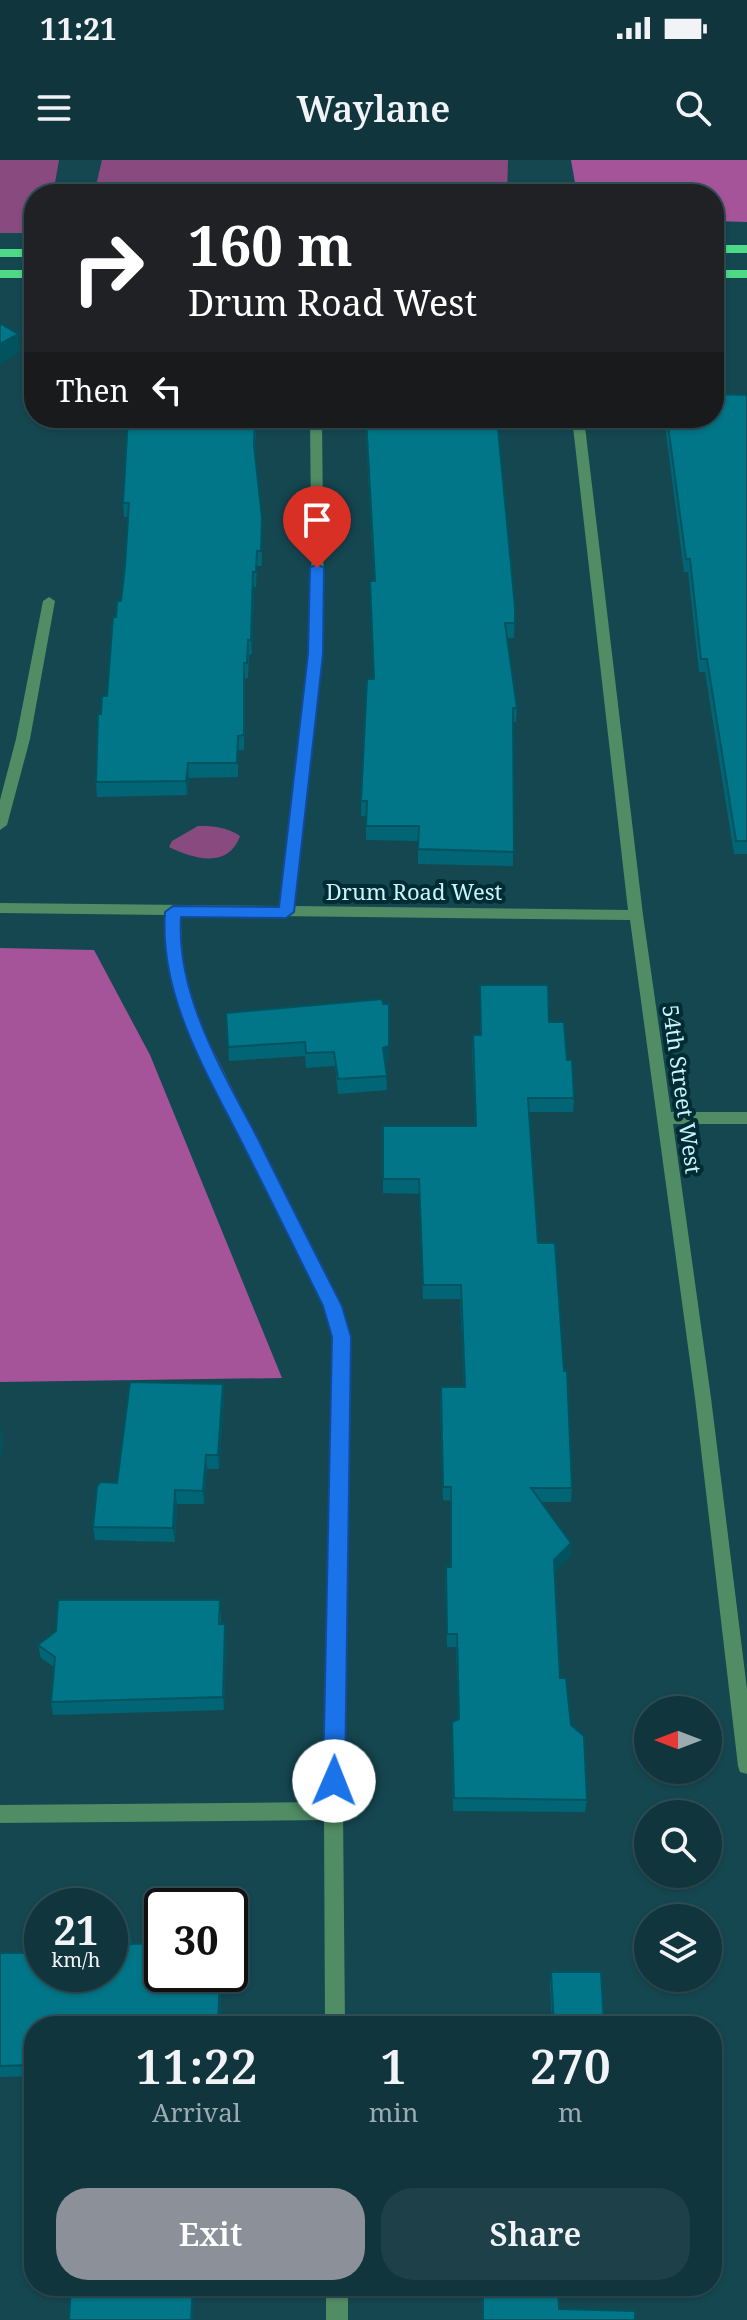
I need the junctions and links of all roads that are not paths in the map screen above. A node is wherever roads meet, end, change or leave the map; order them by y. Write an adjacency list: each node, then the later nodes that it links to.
1 (724, 249): 2 (main road)
2 (747, 249)
3 (0, 253): 4 (main road)
4 (24, 253)
5 (0, 274): 6 (main road)
6 (24, 274)
7 (724, 274): 8 (main road)
8 (747, 274)
9 (316, 428): 15 (street)
10 (579, 428): 16 (street, 54th Street West)
11 (49, 601): 12 (street)
12 (0, 825)
13 (0, 908): 14 (street, Drum Road West)
14 (173, 912): 15 (street, Drum Road West); 20 (street)
15 (286, 912): 16 (street, Drum Road West)
16 (636, 915): 17 (street, 54th Street West)
17 (665, 1118): 18 (street); 19 (street, 54th Street West)
18 (747, 1118)
19 (746, 1754)
20 (333, 1811): 21 (street); 22 (street)
21 (0, 1814)
22 (335, 2016)
23 (337, 2296): 24 (street)
24 (337, 2320)

